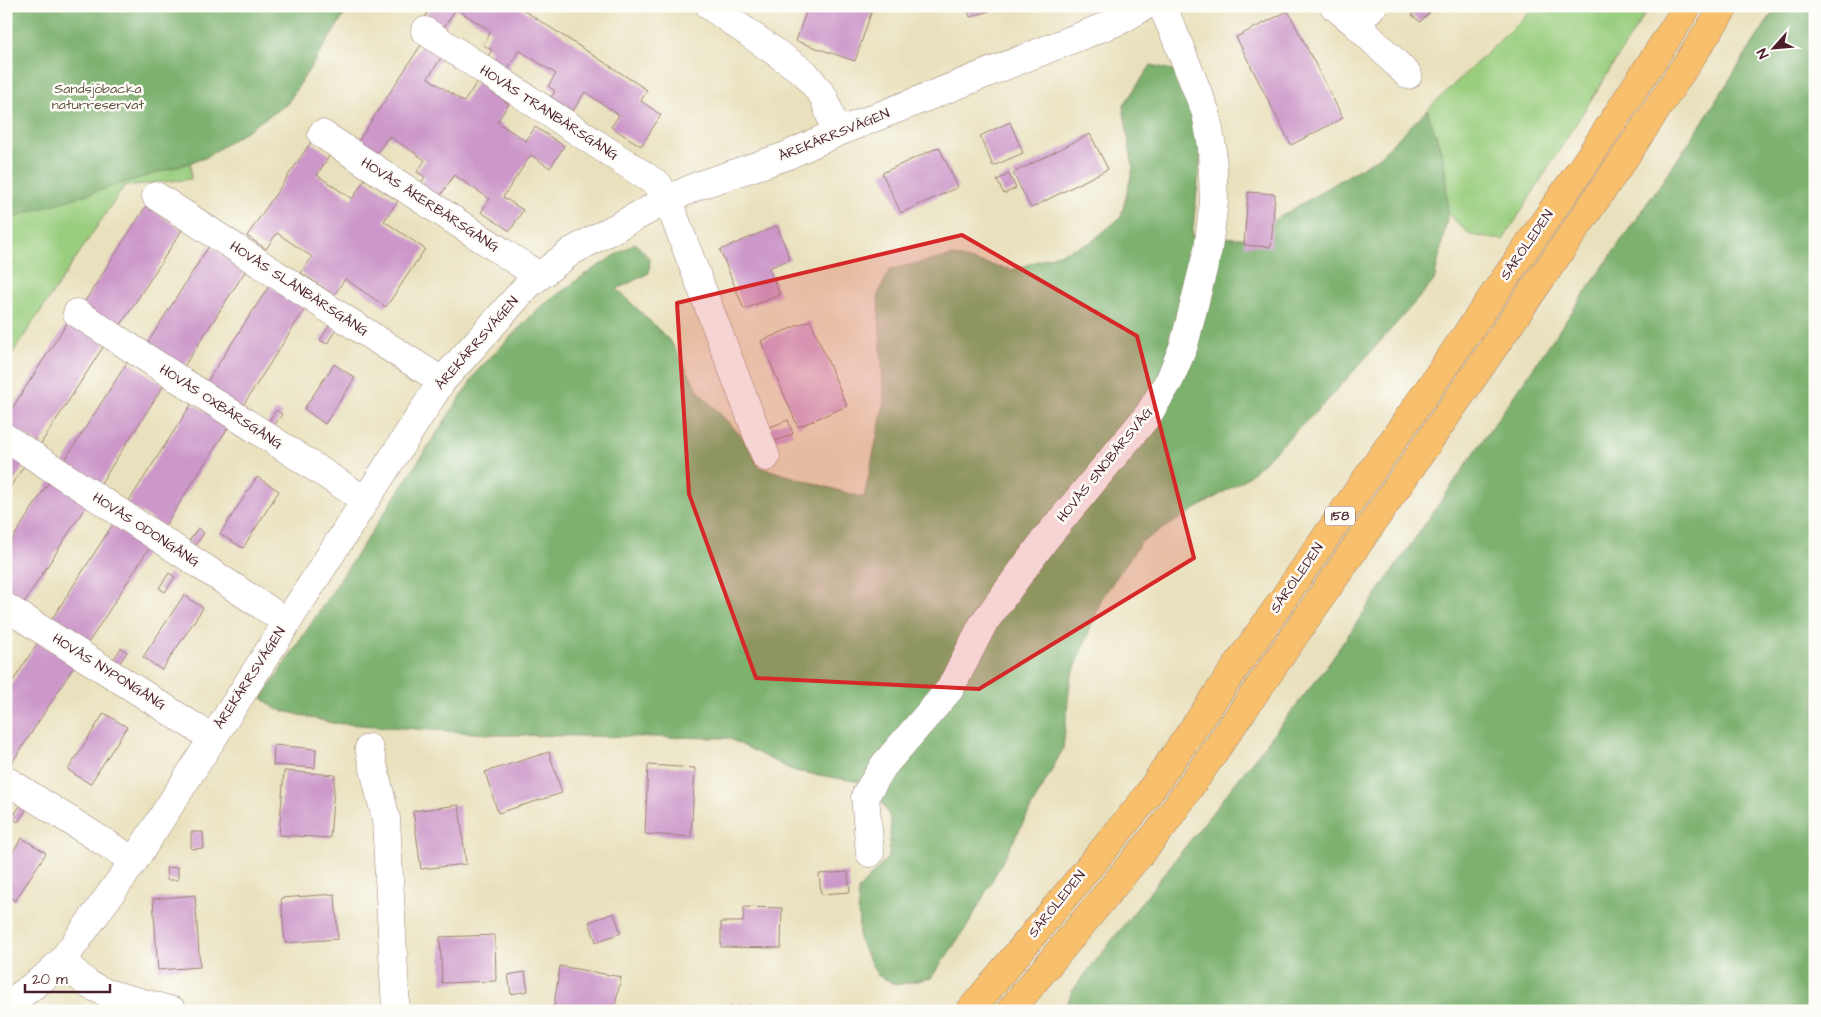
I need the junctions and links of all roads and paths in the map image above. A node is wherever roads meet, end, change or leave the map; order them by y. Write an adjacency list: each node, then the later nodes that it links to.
1 (710, 6): 8 (street)
2 (1145, 6): 11 (street, ÅREKÄRRSVÄGEN)
3 (1162, 6): 26 (street, HOVÅS SNÖBÄRSVÄG)
4 (1334, 6): 7 (street)
5 (1688, 6): 33 (main road, SÄRÖLEDEN / 158)
6 (1725, 6): 34 (main road, 158)
7 (1364, 15): 10 (street)
8 (744, 18): 11 (street)
9 (425, 31): 14 (street, HOVÅS TRANBÄRSGÅNG)
10 (1408, 75)
11 (836, 133): 14 (street, ÅREKÄRRSVÄGEN)
12 (322, 134): 15 (street, HOVÅS ÅKERBÄRSGÅNG)
13 (156, 196): 17 (street, HOVÅS SLÅNBÄRSGÅNG)
14 (666, 200): 15 (street, ÅREKÄRRSVÄGEN); 19 (street, HOVÅS TRANBÄRSGÅNG)
15 (539, 276): 17 (street, ÅREKÄRRSVÄGEN)
16 (77, 313): 20 (street, HOVÅS OXBÄRSGÅNG)
17 (442, 381): 20 (street, ÅREKÄRRSVÄGEN)
18 (6, 438): 22 (street, HOVÅS ODONGÅNG)
19 (766, 457)
20 (365, 500): 22 (street, ÅREKÄRRSVÄGEN)
21 (6, 607): 23 (street, HOVÅS NYPONGÅNG)
22 (287, 622): 23 (street, ÅREKÄRRSVÄGEN)
23 (212, 738): 27 (street, ÅREKÄRRSVÄGEN)
24 (370, 748): 32 (street)
25 (6, 780): 27 (street)
26 (870, 853)
27 (134, 861): 28 (street, ÅREKÄRRSVÄGEN)
28 (62, 961): 29 (street); 30 (street, ÅREKÄRRSVÄGEN)
29 (106, 1002): 31 (street)
30 (6, 1006)
31 (173, 1011)
32 (396, 1011)
33 (970, 1011)
34 (1010, 1011)

